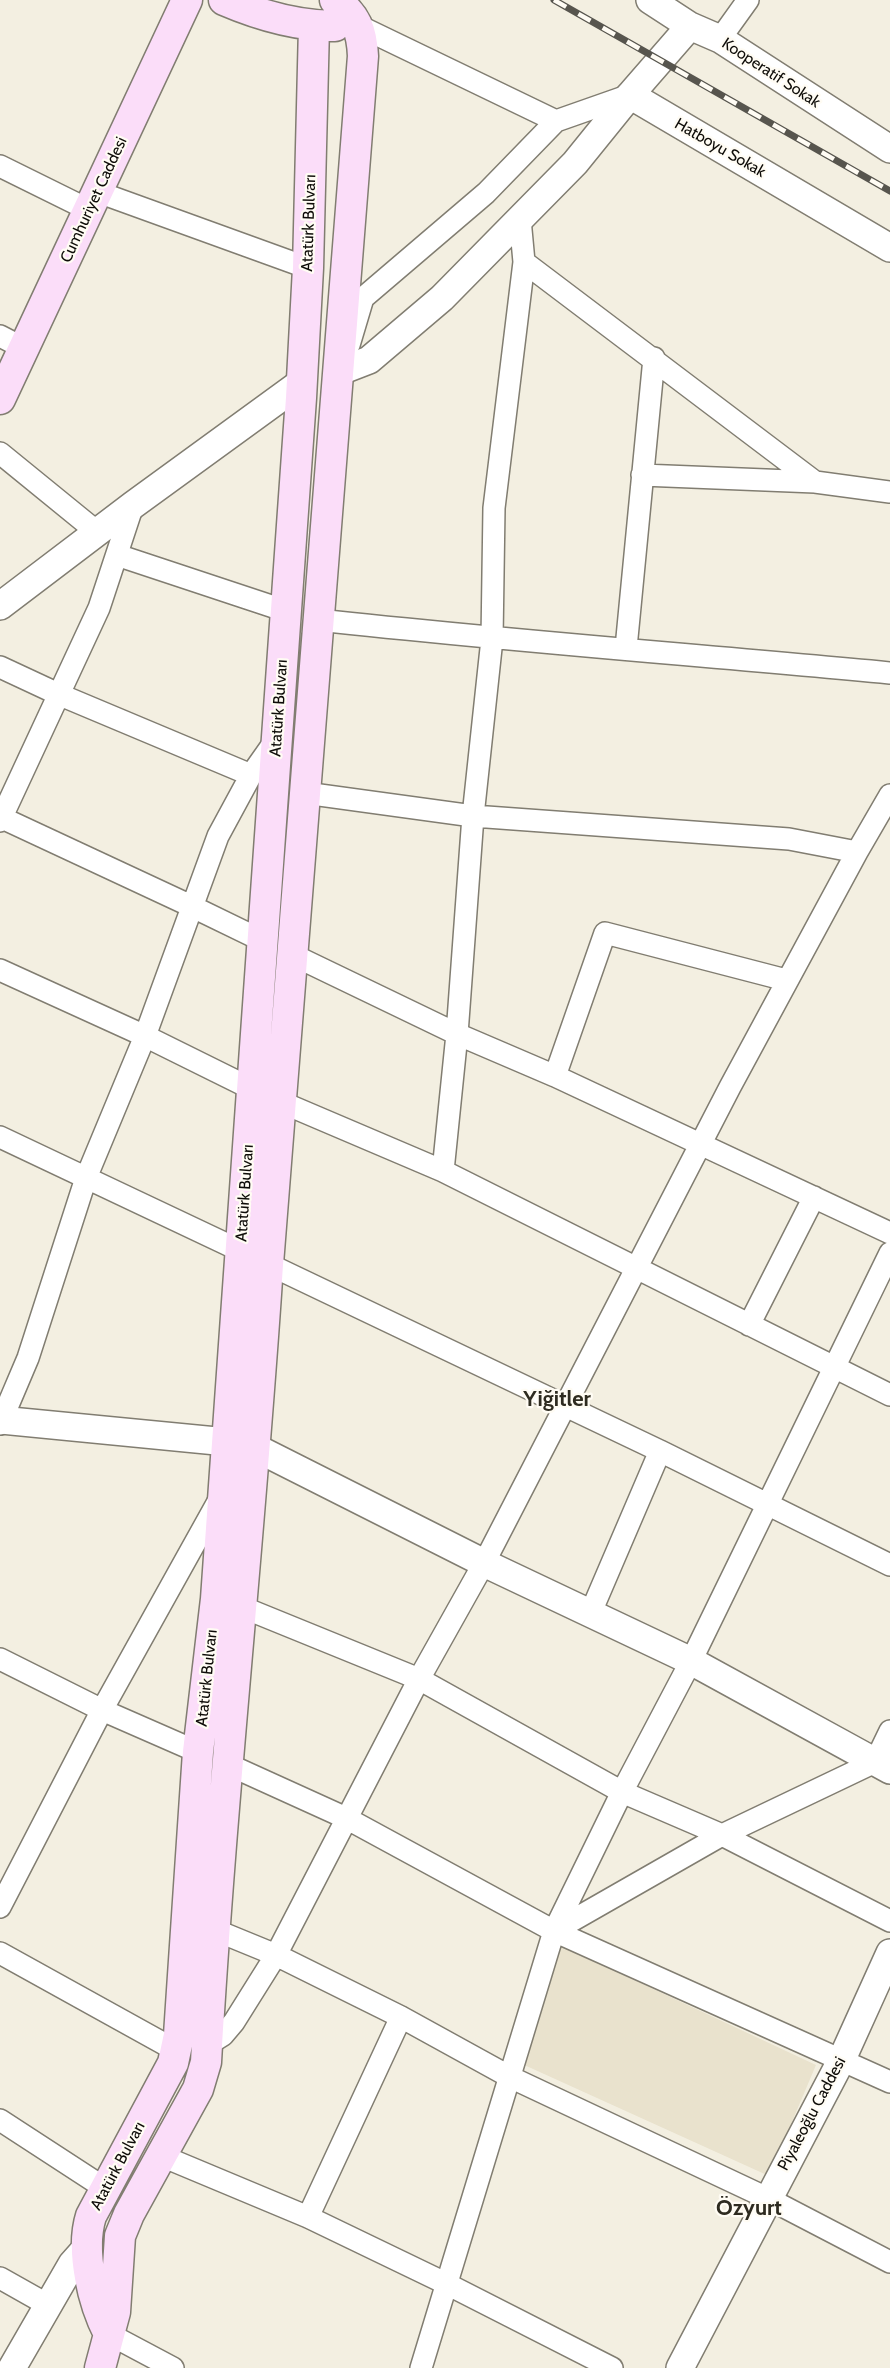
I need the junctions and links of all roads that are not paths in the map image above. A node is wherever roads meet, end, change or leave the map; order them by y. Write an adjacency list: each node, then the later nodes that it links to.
1 (187, 0): 14 (main road, Cumhuriyet Caddesi)
2 (224, 0): 6 (main road)
3 (335, 0): 7 (main road)
4 (650, 0): 8 (street, Kooperatif Sokak)
5 (748, 0): 9 (street)
6 (314, 26): 7 (main road); 18 (main road, Atatürk Bulvarı)
7 (359, 26): 11 (street); 21 (main road, Atatürk Bulvarı)
8 (690, 26): 9 (street, Kooperatif Sokak); 10 (street)
9 (720, 39): 12 (street, Kooperatif Sokak)
10 (630, 95): 11 (street); 15 (street); 16 (street, Hatboyu Sokak)
11 (556, 121): 21 (street)
12 (890, 149)
13 (0, 166): 14 (street)
14 (94, 201): 18 (street); 19 (main road, Cumhuriyet Caddesi)
15 (520, 219): 17 (street); 21 (street)
16 (890, 248)
17 (524, 262): 20 (street); 34 (street)
18 (308, 268): 22 (main road, Atatürk Bulvarı)
19 (13, 343): 23 (main road, Cumhuriyet Caddesi)
20 (654, 358): 25 (street); 26 (street)
21 (338, 372): 33 (main road, Atatürk Bulvarı)
22 (302, 382): 28 (street); 32 (main road, Atatürk Bulvarı)
23 (0, 399)
24 (0, 453): 29 (street)
25 (642, 475): 26 (street); 35 (street)
26 (815, 482): 27 (street)
27 (890, 492)
28 (133, 505): 29 (street); 30 (street)
29 (98, 532): 31 (street)
30 (117, 555): 32 (street); 38 (street)
31 (0, 606)
32 (286, 611): 33 (main road); 39 (main road, Atatürk Bulvarı)
33 (319, 620): 34 (street); 40 (main road, Atatürk Bulvarı)
34 (492, 639): 35 (street); 42 (street)
35 (626, 648): 37 (street)
36 (0, 667): 38 (street)
37 (890, 674)
38 (58, 694): 39 (street); 43 (street)
39 (263, 778): 40 (main road); 45 (street); 46 (main road, Atatürk Bulvarı)
40 (305, 793): 42 (street); 47 (main road, Atatürk Bulvarı)
41 (890, 795): 44 (street)
42 (473, 816): 44 (street); 50 (street)
43 (0, 818): 45 (street)
44 (857, 852): 49 (street)
45 (192, 906): 46 (street); 51 (street)
46 (262, 941): 47 (main road); 53 (main road, Atatürk Bulvarı)
47 (292, 955): 50 (street); 54 (main road, Atatürk Bulvarı)
48 (0, 969): 51 (street)
49 (786, 980): 52 (street); 56 (street)
50 (457, 1034): 52 (street); 57 (street)
51 (145, 1036): 53 (street); 58 (street)
52 (555, 1076): 56 (street)
53 (252, 1089): 54 (main road); 61 (main road, Atatürk Bulvarı)
54 (281, 1102): 57 (street); 63 (main road, Atatürk Bulvarı)
55 (0, 1137): 58 (street)
56 (701, 1143): 59 (street); 64 (street)
57 (442, 1171): 64 (street)
58 (86, 1178): 61 (street); 69 (street)
59 (814, 1197): 60 (street); 65 (street)
60 (890, 1233)
61 (241, 1251): 63 (main road); 70 (main road, Atatürk Bulvarı)
62 (890, 1253): 66 (street)
63 (268, 1264): 68 (street); 71 (main road, Atatürk Bulvarı)
64 (634, 1268): 65 (street); 68 (street)
65 (749, 1325): 66 (street)
66 (834, 1366): 67 (street); 74 (street)
67 (890, 1395)
68 (564, 1406): 72 (street); 75 (street)
69 (1, 1421): 70 (street)
70 (227, 1442): 71 (main road); 73 (main road, Atatürk Bulvarı)
71 (256, 1448): 75 (street); 77 (main road, Atatürk Bulvarı)
72 (660, 1451): 74 (street); 78 (street)
73 (224, 1491): 77 (main road, Atatürk Bulvarı); 82 (street)
74 (767, 1503): 76 (street); 79 (street)
75 (484, 1563): 78 (street); 81 (street)
76 (890, 1565)
77 (229, 1603): 81 (street); 84 (main road, Atatürk Bulvarı); 85 (main road, Atatürk Bulvarı)
78 (591, 1612): 79 (street)
79 (691, 1661): 86 (street); 87 (street)
80 (2, 1663): 82 (street)
81 (419, 1678): 87 (street); 88 (street)
82 (102, 1710): 84 (street); 90 (street)
83 (890, 1731): 86 (street)
84 (198, 1752): 85 (main road); 92 (main road, Atatürk Bulvarı)
85 (227, 1764): 88 (street); 92 (main road, Atatürk Bulvarı)
86 (883, 1766): 89 (street)
87 (621, 1792): 89 (street); 93 (street)
88 (346, 1818): 93 (street); 96 (street)
89 (722, 1834): 91 (street); 93 (street)
90 (0, 1907)
91 (890, 1921)
92 (201, 1929): 96 (street); 98 (main road, Atatürk Bulvarı); 99 (main road, Atatürk Bulvarı)
93 (554, 1931): 100 (street); 101 (street)
94 (0, 1953): 99 (street)
95 (890, 1953): 100 (street, Piyaleoğlu Caddesi)
96 (276, 1955): 97 (street); 98 (street)
97 (401, 2017): 101 (street); 107 (street)
98 (207, 2045): 99 (main road); 104 (main road, Atatürk Bulvarı)
99 (177, 2051): 105 (main road, Atatürk Bulvarı)
100 (842, 2059): 102 (street); 106 (street, Piyaleoğlu Caddesi)
101 (510, 2077): 106 (street); 112 (street)
102 (890, 2082)
103 (0, 2120): 105 (street)
104 (162, 2156): 107 (street); 108 (main road, Atatürk Bulvarı)
105 (106, 2188): 109 (main road, Atatürk Bulvarı)
106 (767, 2198): 110 (street); 120 (street, Piyaleoğlu Caddesi)
107 (308, 2217): 112 (street)
108 (119, 2244): 109 (main road); 114 (main road, Atatürk Bulvarı)
109 (88, 2246): 113 (street); 114 (main road, Atatürk Bulvarı)
110 (890, 2262)
111 (0, 2278): 113 (street)
112 (447, 2284): 118 (street); 119 (street)
113 (48, 2305): 115 (street)
114 (109, 2334): 116 (main road, Atatürk Bulvarı); 117 (street)
115 (12, 2368)
116 (100, 2368)
117 (173, 2368)
118 (421, 2368)
119 (612, 2368)
120 (680, 2368)

